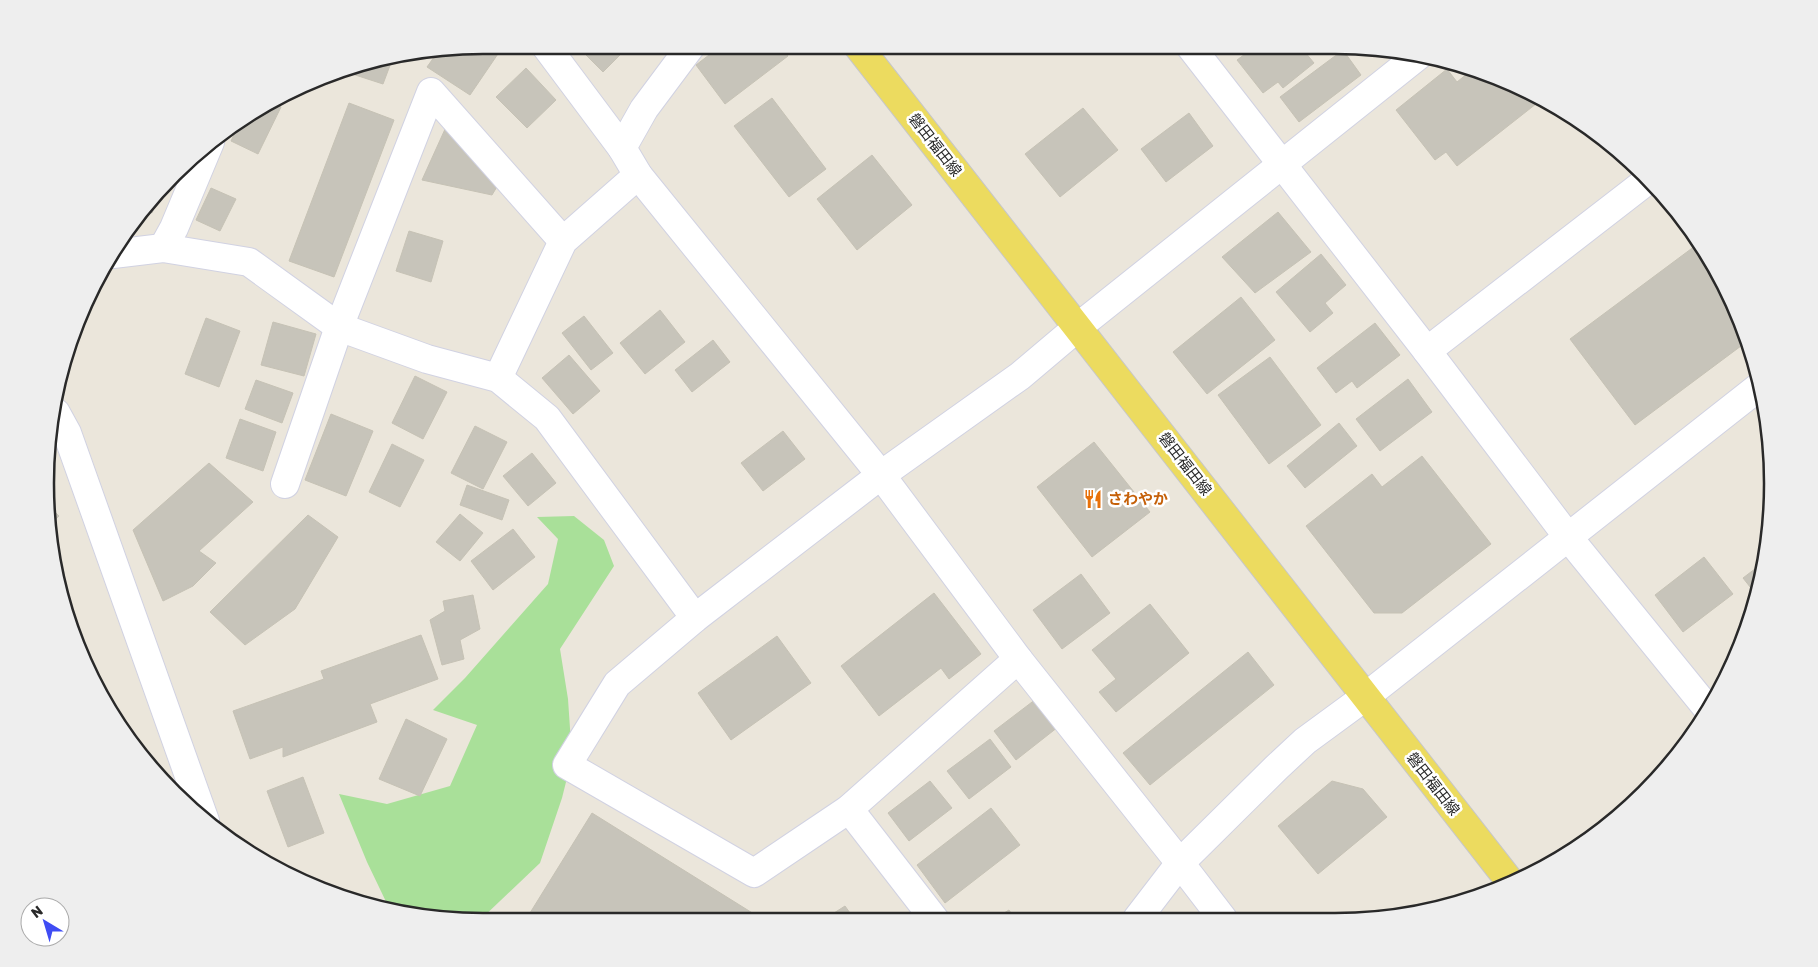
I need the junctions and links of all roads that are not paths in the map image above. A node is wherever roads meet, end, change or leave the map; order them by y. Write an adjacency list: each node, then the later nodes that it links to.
1 (552, 54): 6 (street)
2 (685, 54): 6 (street)
3 (864, 54): 15 (main road, 磐田福田線)
4 (1196, 54): 8 (street)
5 (1412, 61): 8 (street)
6 (622, 148): 9 (street)
7 (204, 157): 12 (street)
8 (1283, 165): 15 (street); 16 (street)
9 (638, 175): 11 (street); 20 (street)
10 (1642, 184): 16 (street)
11 (563, 242): 14 (street); 17 (street)
12 (163, 248): 13 (street); 14 (street)
13 (121, 253)
14 (339, 327): 17 (street); 21 (street)
15 (1078, 327): 20 (street); 25 (main road, 磐田福田線)
16 (1428, 352): 22 (street)
17 (498, 378): 23 (street)
18 (1754, 391): 22 (street)
19 (59, 419): 27 (street)
20 (880, 476): 23 (street); 24 (street)
21 (285, 484)
22 (1568, 537): 25 (street); 26 (street)
23 (695, 618): 28 (street)
24 (1018, 659): 28 (street); 29 (street)
25 (1365, 697): 29 (street); 30 (main road, 磐田福田線)
26 (1703, 704)
27 (200, 807)
28 (849, 808): 31 (street)
29 (1180, 863): 32 (street); 33 (street)
30 (1507, 877)
31 (931, 913)
32 (1142, 913)
33 (1218, 913)

